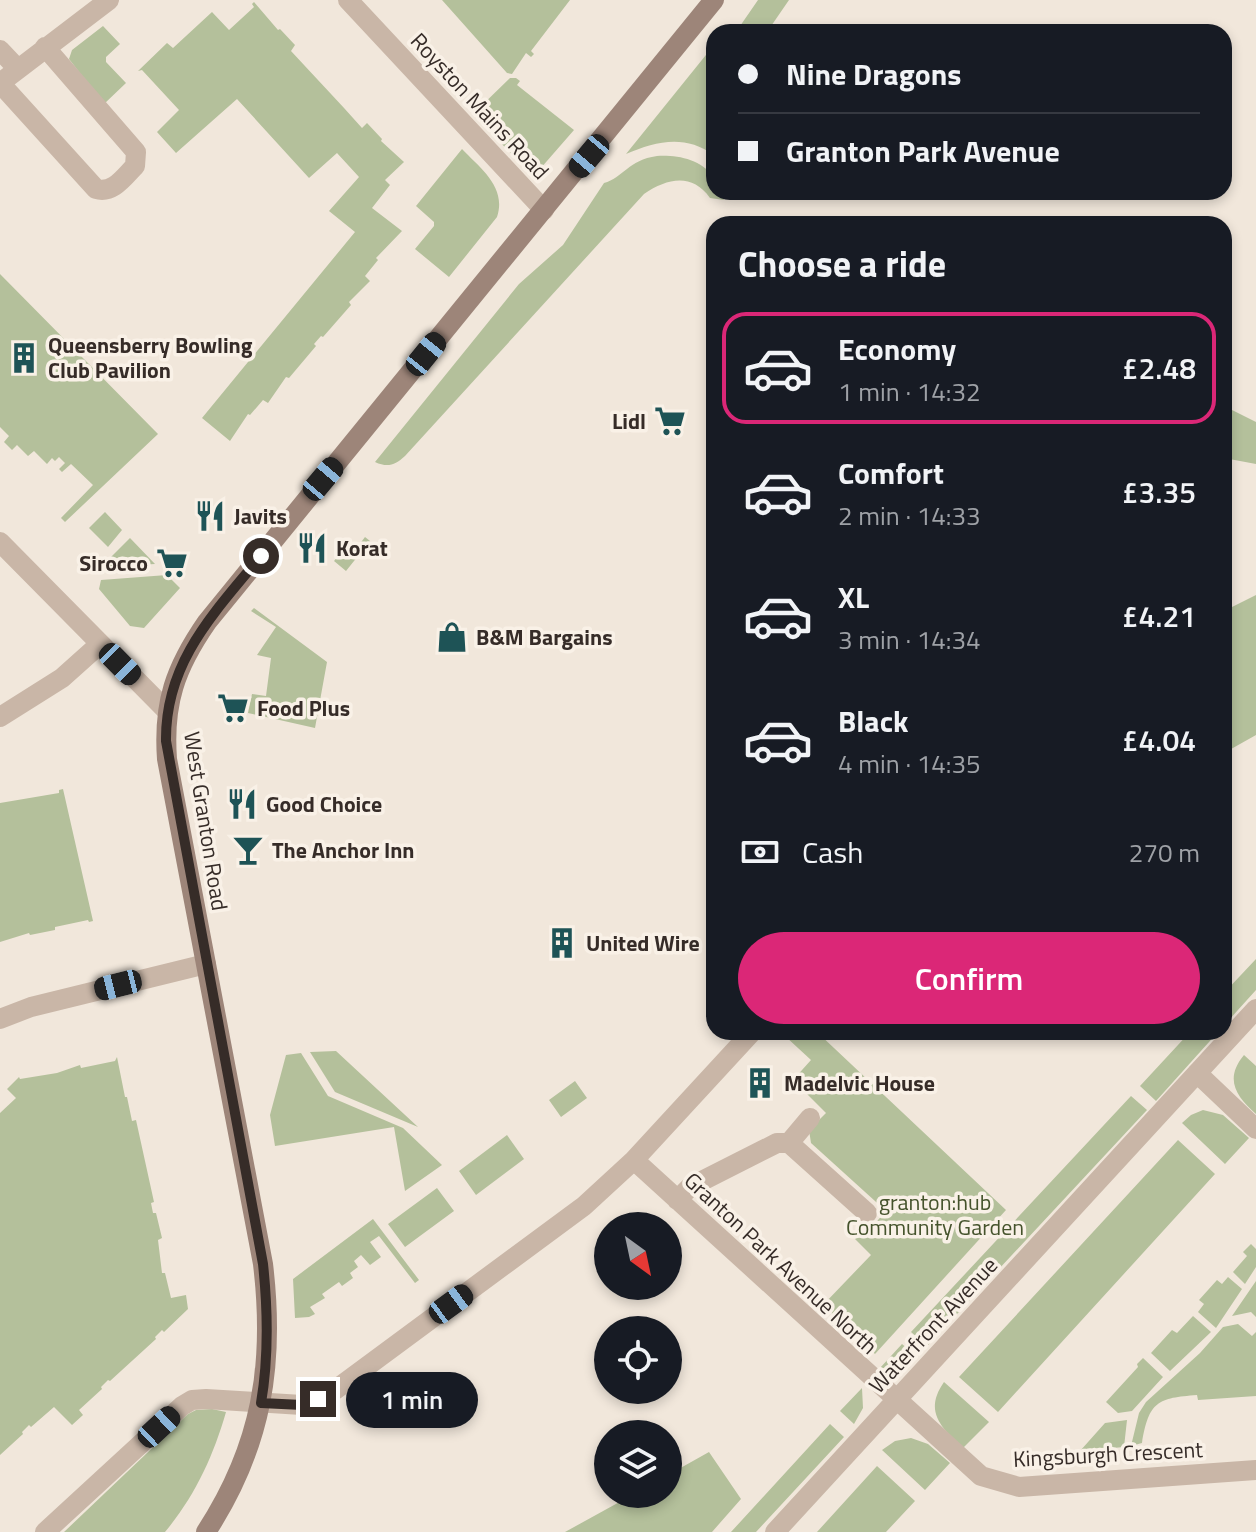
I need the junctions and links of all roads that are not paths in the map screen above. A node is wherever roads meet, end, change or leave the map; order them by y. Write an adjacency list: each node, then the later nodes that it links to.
1 (109, 0): 4 (street)
2 (348, 0): 8 (street, Royston Mains Road)
3 (714, 0): 8 (street, West Granton Road)
4 (45, 47): 6 (street); 7 (street)
5 (0, 50): 6 (street)
6 (17, 68): 7 (street)
7 (0, 83)
8 (544, 210): 11 (street, West Granton Road)
9 (0, 542): 10 (street)
10 (100, 644): 11 (street); 12 (street)
11 (167, 711): 13 (street, West Granton Road)
12 (0, 717)
13 (206, 964): 15 (street); 27 (street, West Granton Road)
14 (1256, 1009): 16 (street, Waterfront Avenue)
15 (0, 1019)
16 (1232, 1035)
17 (745, 1040): 23 (street)
18 (1227, 1040): 19 (street, Waterfront Avenue)
19 (1197, 1073): 21 (street); 26 (street, Waterfront Avenue)
20 (810, 1118): 22 (street)
21 (1256, 1129)
22 (789, 1143): 24 (street); 25 (street)
23 (634, 1160): 24 (street, Granton Park Avenue North); 27 (street)
24 (677, 1200): 26 (street, Granton Park Avenue North)
25 (867, 1213)
26 (896, 1400): 28 (street, Kingsburgh Crescent); 31 (street, Waterfront Avenue)
27 (261, 1403): 29 (street); 30 (street, West Granton Road)
28 (1256, 1470)
29 (45, 1532)
30 (206, 1532)
31 (775, 1532)

